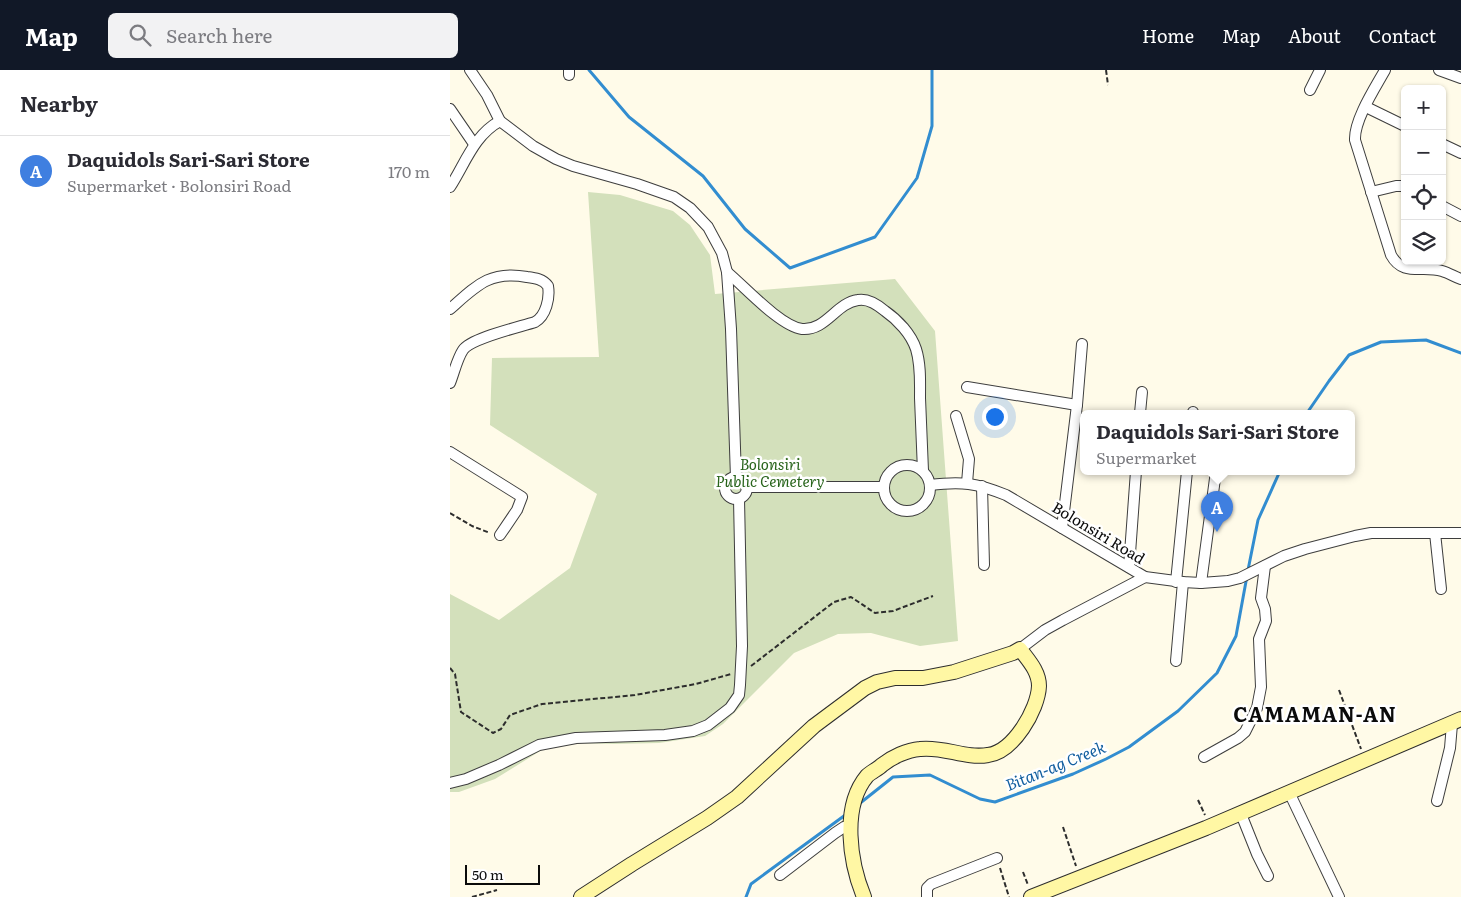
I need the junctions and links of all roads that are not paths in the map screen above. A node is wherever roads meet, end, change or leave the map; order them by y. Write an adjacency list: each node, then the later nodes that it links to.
1 (470, 70): 9 (street)
2 (1320, 70): 6 (street)
3 (1385, 70): 7 (street)
4 (1439, 70): 5 (street)
5 (1461, 78)
6 (1310, 90)
7 (1366, 107): 10 (street); 16 (street)
8 (450, 109): 11 (street)
9 (500, 121): 11 (street); 19 (street)
10 (1401, 124)
11 (474, 144): 15 (street)
12 (1446, 146): 13 (street)
13 (1461, 153)
14 (1401, 186): 16 (street)
15 (450, 187)
16 (1371, 192): 20 (street)
17 (1446, 208): 18 (street)
18 (1461, 216)
19 (726, 272): 30 (street); 34 (street)
20 (1461, 280)
21 (450, 309): 23 (street)
22 (1082, 344): 26 (street)
23 (450, 383)
24 (967, 387): 26 (street)
25 (1142, 392): 27 (street)
26 (1077, 405): 41 (street)
27 (1140, 410)
28 (956, 416): 35 (street)
29 (450, 452): 44 (street)
30 (922, 471): 36 (street); 39 (street)
31 (1136, 475): 46 (street)
32 (1187, 475): 49 (street)
33 (1215, 475): 50 (street)
34 (736, 478): 38 (street); 40 (street)
35 (967, 483): 36 (street, Bolonsiri Road); 37 (street, Bolonsiri Road)
36 (930, 485): 39 (street)
37 (982, 486): 41 (street, Bolonsiri Road); 45 (street)
38 (746, 487): 39 (street); 40 (street)
39 (884, 487)
40 (739, 499): 56 (street)
41 (1062, 528): 46 (street, Bolonsiri Road)
42 (1461, 533): 43 (street, Bolonsiri Road)
43 (1436, 534): 47 (street, Bolonsiri Road); 51 (street)
44 (500, 535)
45 (984, 565)
46 (1129, 567): 48 (street, Bolonsiri Road)
47 (1261, 567): 50 (street, Bolonsiri Road); 55 (street)
48 (1145, 577): 49 (street, Bolonsiri Road); 52 (street)
49 (1180, 582): 50 (street, Bolonsiri Road); 53 (street)
50 (1201, 583)
51 (1441, 589)
52 (1020, 649): 60 (main road); 64 (main road)
53 (1176, 660)
54 (1456, 722): 57 (main road); 58 (street)
55 (1204, 757)
56 (450, 782)
57 (1289, 792): 59 (main road); 68 (street)
58 (1438, 801)
59 (1240, 814): 63 (street); 67 (main road)
60 (852, 816): 62 (street); 65 (main road)
61 (997, 858): 66 (street)
62 (780, 874)
63 (1268, 876)
64 (581, 897)
65 (864, 897)
66 (926, 897)
67 (1031, 897)
68 (1339, 897)

